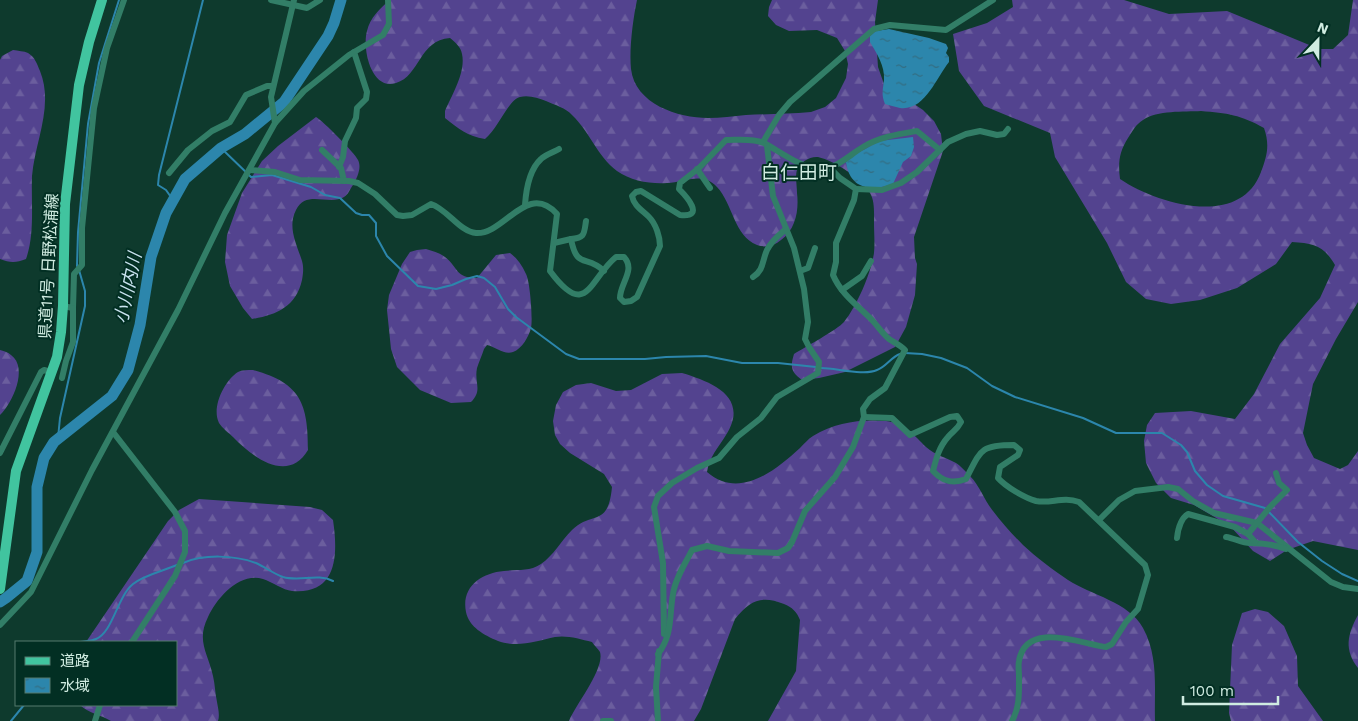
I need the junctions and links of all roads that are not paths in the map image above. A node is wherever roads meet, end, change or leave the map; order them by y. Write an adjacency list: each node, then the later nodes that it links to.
1 (102, 0): 35 (main road, 県道11号 日野松浦線)
2 (124, 0): 35 (street)
3 (271, 0): 7 (street)
4 (320, 0): 7 (street)
5 (388, 0): 8 (street)
6 (993, 0): 12 (street)
7 (293, 3): 9 (street)
8 (354, 52): 10 (street); 16 (street)
9 (273, 86): 10 (street); 20 (street)
10 (275, 123): 19 (street)
11 (1008, 129): 15 (street)
12 (765, 144): 17 (street); 18 (street); 26 (street)
13 (559, 149): 24 (street)
14 (322, 150): 16 (street)
15 (940, 150): 17 (street); 23 (street)
16 (339, 167): 21 (street)
17 (830, 167): 23 (street)
18 (698, 169): 22 (street); 31 (street)
19 (250, 170): 21 (street); 39 (street)
20 (169, 173)
21 (344, 181): 24 (street)
22 (710, 188)
23 (856, 189): 34 (street)
24 (525, 205): 28 (street)
25 (586, 221): 27 (street)
26 (786, 229): 32 (street); 33 (street)
27 (571, 239): 28 (street); 31 (street)
28 (554, 243): 31 (street)
29 (815, 248): 32 (street)
30 (870, 261): 34 (street)
31 (604, 271)
32 (800, 271): 53 (street)
33 (753, 277)
34 (842, 290): 38 (street)
35 (68, 307): 36 (main road, 県道11号 日野松浦線); 37 (street)
36 (51, 372): 40 (street); 49 (main road, 県道11号 日野松浦線)
37 (62, 378)
38 (864, 417): 42 (street); 53 (street)
39 (113, 432): 51 (street); 52 (street)
40 (0, 453)
41 (1276, 473): 43 (street)
42 (1099, 520): 43 (street); 59 (street)
43 (1259, 520): 44 (street); 48 (street)
44 (1248, 534): 46 (street); 47 (street)
45 (1226, 537): 47 (street)
46 (1177, 538)
47 (1255, 542): 48 (street)
48 (1296, 554): 50 (street)
49 (0, 588)
50 (1358, 589)
51 (0, 625)
52 (133, 641)
53 (658, 654): 58 (street)
54 (100, 706): 55 (street)
55 (95, 721)
56 (603, 721): 57 (street)
57 (611, 721)
58 (658, 721)
59 (1012, 721)

